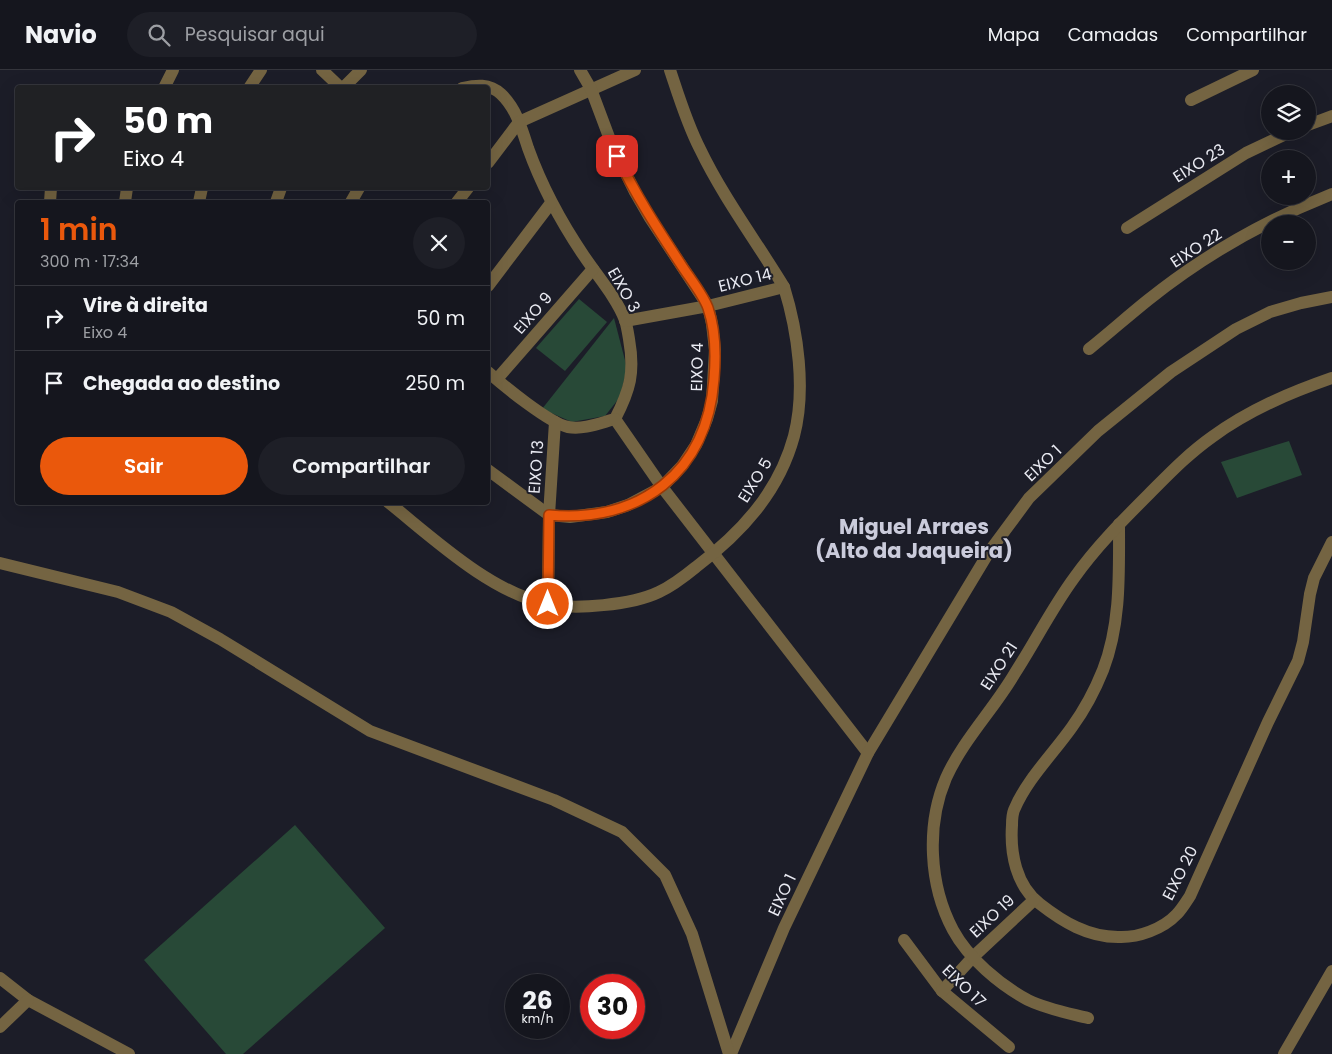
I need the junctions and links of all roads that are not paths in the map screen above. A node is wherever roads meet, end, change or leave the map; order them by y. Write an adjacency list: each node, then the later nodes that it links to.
1 (173, 70): 9 (street)
2 (261, 70): 10 (street)
3 (322, 70): 11 (street)
4 (361, 70): 12 (street)
5 (580, 70): 14 (street, EIXO 4)
6 (634, 70): 14 (street)
7 (670, 70): 28 (street, EIXO 5)
8 (1252, 70): 15 (street)
9 (166, 85)
10 (251, 85)
11 (339, 85)
12 (345, 85)
13 (490, 86): 17 (street, EIXO 3)
14 (591, 89): 17 (street); 30 (street, EIXO 4)
15 (1191, 100)
16 (1332, 116): 18 (street)
17 (519, 122): 20 (street); 24 (street, EIXO 3)
18 (1316, 122)
19 (1272, 140): 25 (street, EIXO 23)
20 (490, 160)
21 (466, 190): 23 (street)
22 (1332, 194): 32 (street, EIXO 22)
23 (459, 200)
24 (551, 203): 26 (street, EIXO 3); 27 (street)
25 (1126, 228)
26 (593, 269): 31 (street, EIXO 3); 33 (street, EIXO 9)
27 (490, 283)
28 (784, 287): 30 (street, EIXO 14); 43 (street, EIXO 5)
29 (1332, 297): 46 (street, EIXO 1)
30 (708, 306): 31 (street, EIXO 14); 38 (street, EIXO 4)
31 (625, 321): 35 (street, EIXO 3)
32 (1089, 349)
33 (492, 375): 36 (street)
34 (1332, 378): 41 (street, EIXO 21)
35 (614, 420): 36 (street); 38 (street)
36 (555, 422): 40 (street, EIXO 13)
37 (490, 471): 40 (street)
38 (662, 487): 40 (street, EIXO 4); 43 (street)
39 (392, 505): 45 (street, EIXO 5)
40 (549, 515): 45 (street, EIXO 13)
41 (1119, 524): 47 (street, EIXO 20); 49 (street, EIXO 21)
42 (1332, 542): 47 (street, EIXO 20)
43 (714, 554): 45 (street, EIXO 5); 46 (street)
44 (0, 563): 58 (street)
45 (548, 604)
46 (868, 753): 58 (street, EIXO 1)
47 (1034, 900): 49 (street, EIXO 19)
48 (904, 940): 52 (street, EIXO 17)
49 (973, 957): 52 (street, EIXO 19); 54 (street, EIXO 21)
50 (1332, 971): 59 (street)
51 (0, 978): 53 (street)
52 (942, 991): 56 (street, EIXO 17)
53 (28, 1000): 55 (street); 57 (street)
54 (1088, 1018)
55 (0, 1027)
56 (1009, 1047)
57 (129, 1054)
58 (730, 1054)
59 (1284, 1054)

